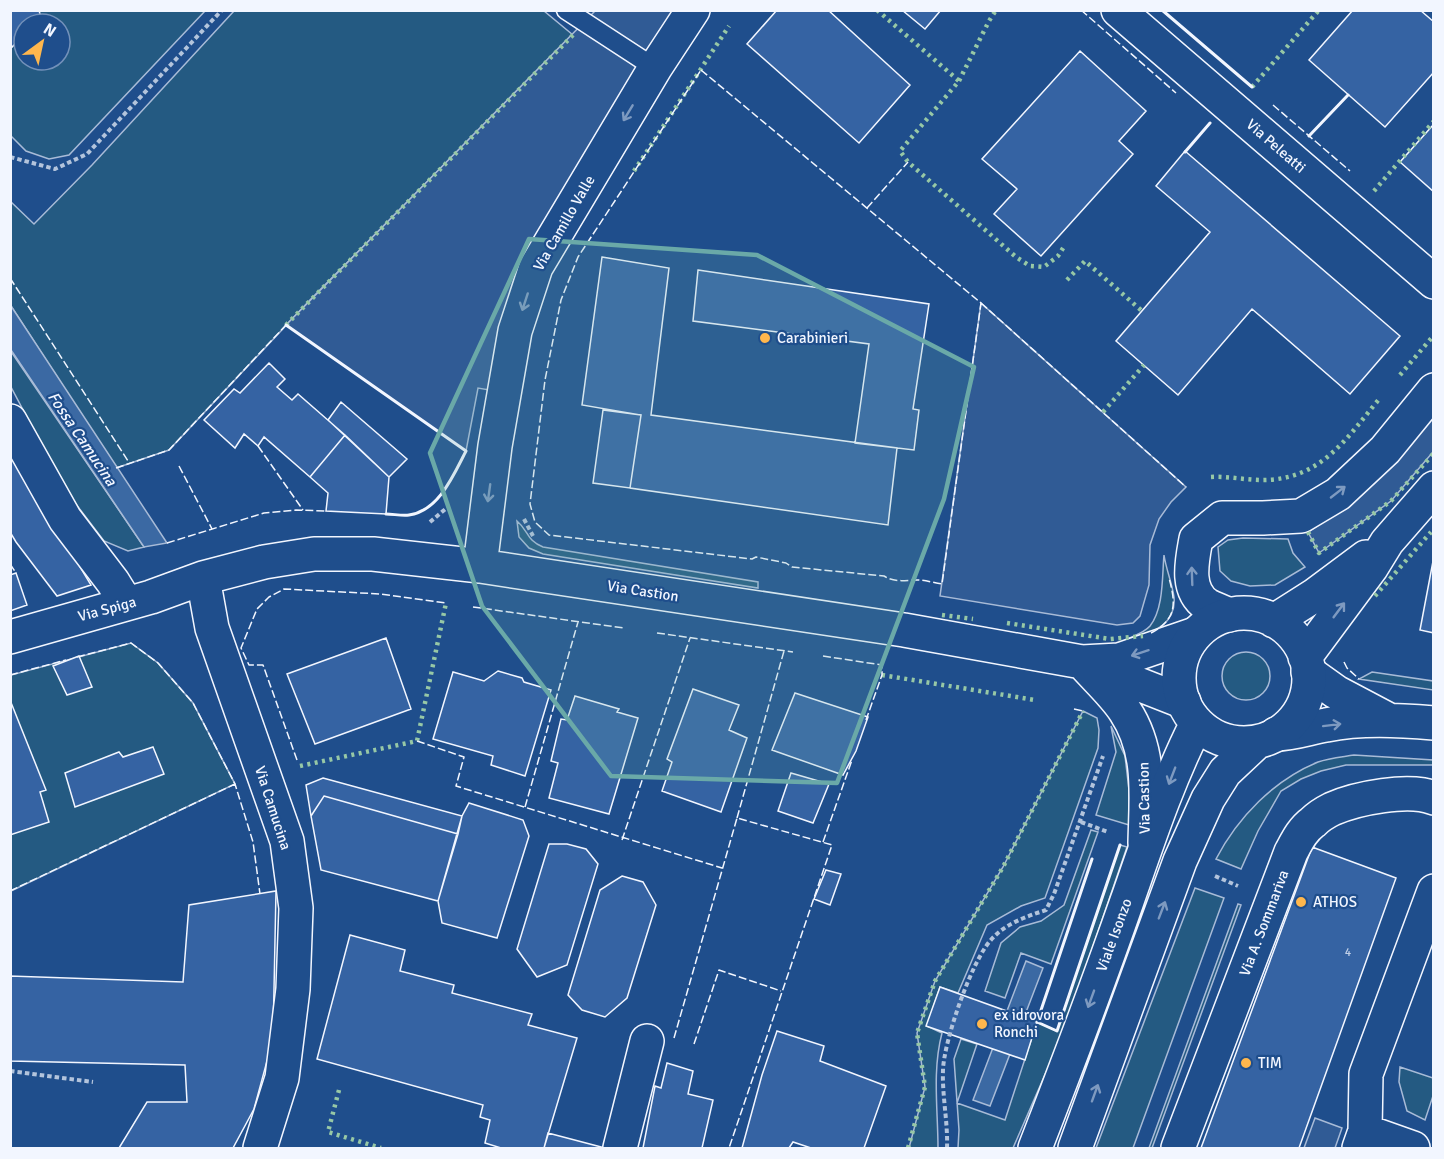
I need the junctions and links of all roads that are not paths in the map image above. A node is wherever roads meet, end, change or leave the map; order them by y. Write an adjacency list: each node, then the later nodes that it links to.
1 (566, 10): 4 (lane)
2 (693, 10): 4 (street, Via Camillo Valle)
3 (1118, 10): 5 (street, Via Peleatti)
4 (655, 68): 10 (street, Via Camillo Valle, one-way to 10)
5 (1434, 282)
6 (1434, 390): 13 (street, one-way to 6)
7 (10, 421): 12 (street)
8 (1434, 488): 9 (street)
9 (1387, 542): 14 (street); 18 (street, one-way to 9)
10 (480, 566): 11 (street, Via Castion); 17 (street, Via Castion)
11 (203, 578): 12 (street, Via Spiga); 28 (street, Via Camucina)
12 (126, 603): 16 (street, Via Spiga)
13 (1229, 615): 14 (street); 15 (street)
14 (1274, 621): 18 (street)
15 (1196, 634): 17 (street, Via Castion, one-way to 17); 19 (street)
16 (10, 637)
17 (1082, 663): 19 (street, Via Castion); 24 (street, Via Castion)
18 (1307, 665): 20 (street); 22 (street)
19 (1190, 713): 22 (street); 24 (street, Viale Isonzo, one-way to 24)
20 (1389, 720): 21 (street); 22 (street, one-way to 20)
21 (1434, 723)
22 (1266, 738): 31 (street, one-way to 22)
23 (1434, 798): 32 (street, Via A. Sommariva)
24 (1145, 847): 30 (street, Viale Isonzo, one-way to 30)
25 (1434, 891): 27 (street)
26 (647, 1041): 29 (street)
27 (1362, 1140): 33 (street)
28 (260, 1149)
29 (620, 1149)
30 (1035, 1149)
31 (1075, 1149)
32 (1178, 1149)
33 (1413, 1149)

